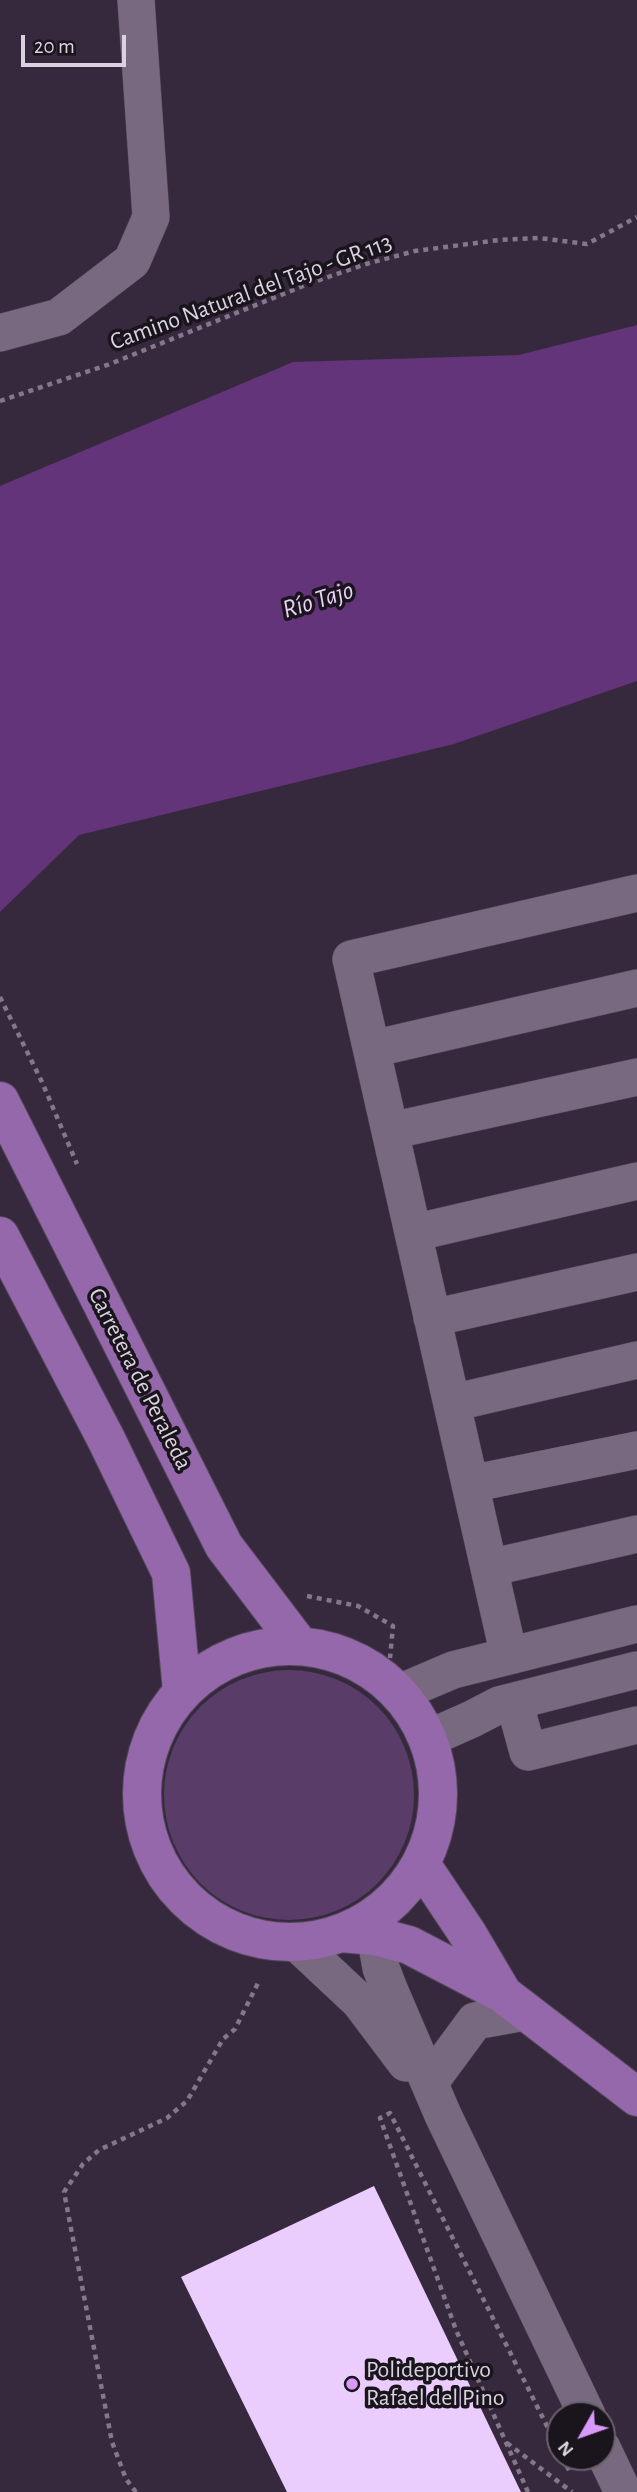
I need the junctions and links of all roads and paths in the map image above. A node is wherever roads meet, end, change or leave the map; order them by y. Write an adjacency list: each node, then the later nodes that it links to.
1 (136, 0): 3 (street)
2 (637, 217): 4 (path, Camino Natural del Tajo - GR 113)
3 (0, 332)
4 (0, 401)
5 (637, 893): 8 (street)
6 (637, 988): 8 (street)
7 (0, 997): 12 (path)
8 (372, 1049): 11 (street)
9 (637, 1076): 11 (street)
10 (0, 1101): 26 (main road, Carretera de Peraleda)
11 (390, 1131): 14 (street)
12 (79, 1171)
13 (637, 1181): 14 (street)
14 (414, 1233): 17 (street)
15 (0, 1236): 30 (main road)
16 (637, 1272): 17 (street)
17 (432, 1318): 19 (street)
18 (637, 1360): 19 (street)
19 (452, 1403): 21 (street)
20 (637, 1450): 21 (street)
21 (470, 1484): 23 (street)
22 (637, 1534): 23 (street)
23 (489, 1568): 27 (street)
24 (300, 1587): 29 (path)
25 (637, 1624): 27 (street)
26 (300, 1646): 29 (main road); 30 (main road)
27 (509, 1656): 29 (street)
28 (637, 1670): 31 (street)
29 (393, 1688): 33 (main road)
30 (182, 1691): 36 (main road)
31 (513, 1701): 32 (street); 33 (street)
32 (637, 1725)
33 (427, 1739): 34 (main road)
34 (421, 1864): 35 (main road); 38 (main road)
35 (363, 1929): 36 (main road); 38 (main road); 40 (street)
36 (296, 1942): 40 (street)
37 (258, 1983): 45 (path)
38 (514, 2003): 39 (main road); 40 (street)
39 (637, 2097)
40 (437, 2098): 41 (street)
41 (580, 2401)
42 (546, 2424): 43 (path)
43 (506, 2442): 46 (path); 47 (path)
44 (613, 2471): 48 (street)
45 (136, 2492)
46 (528, 2492)
47 (572, 2492)
48 (623, 2492)

